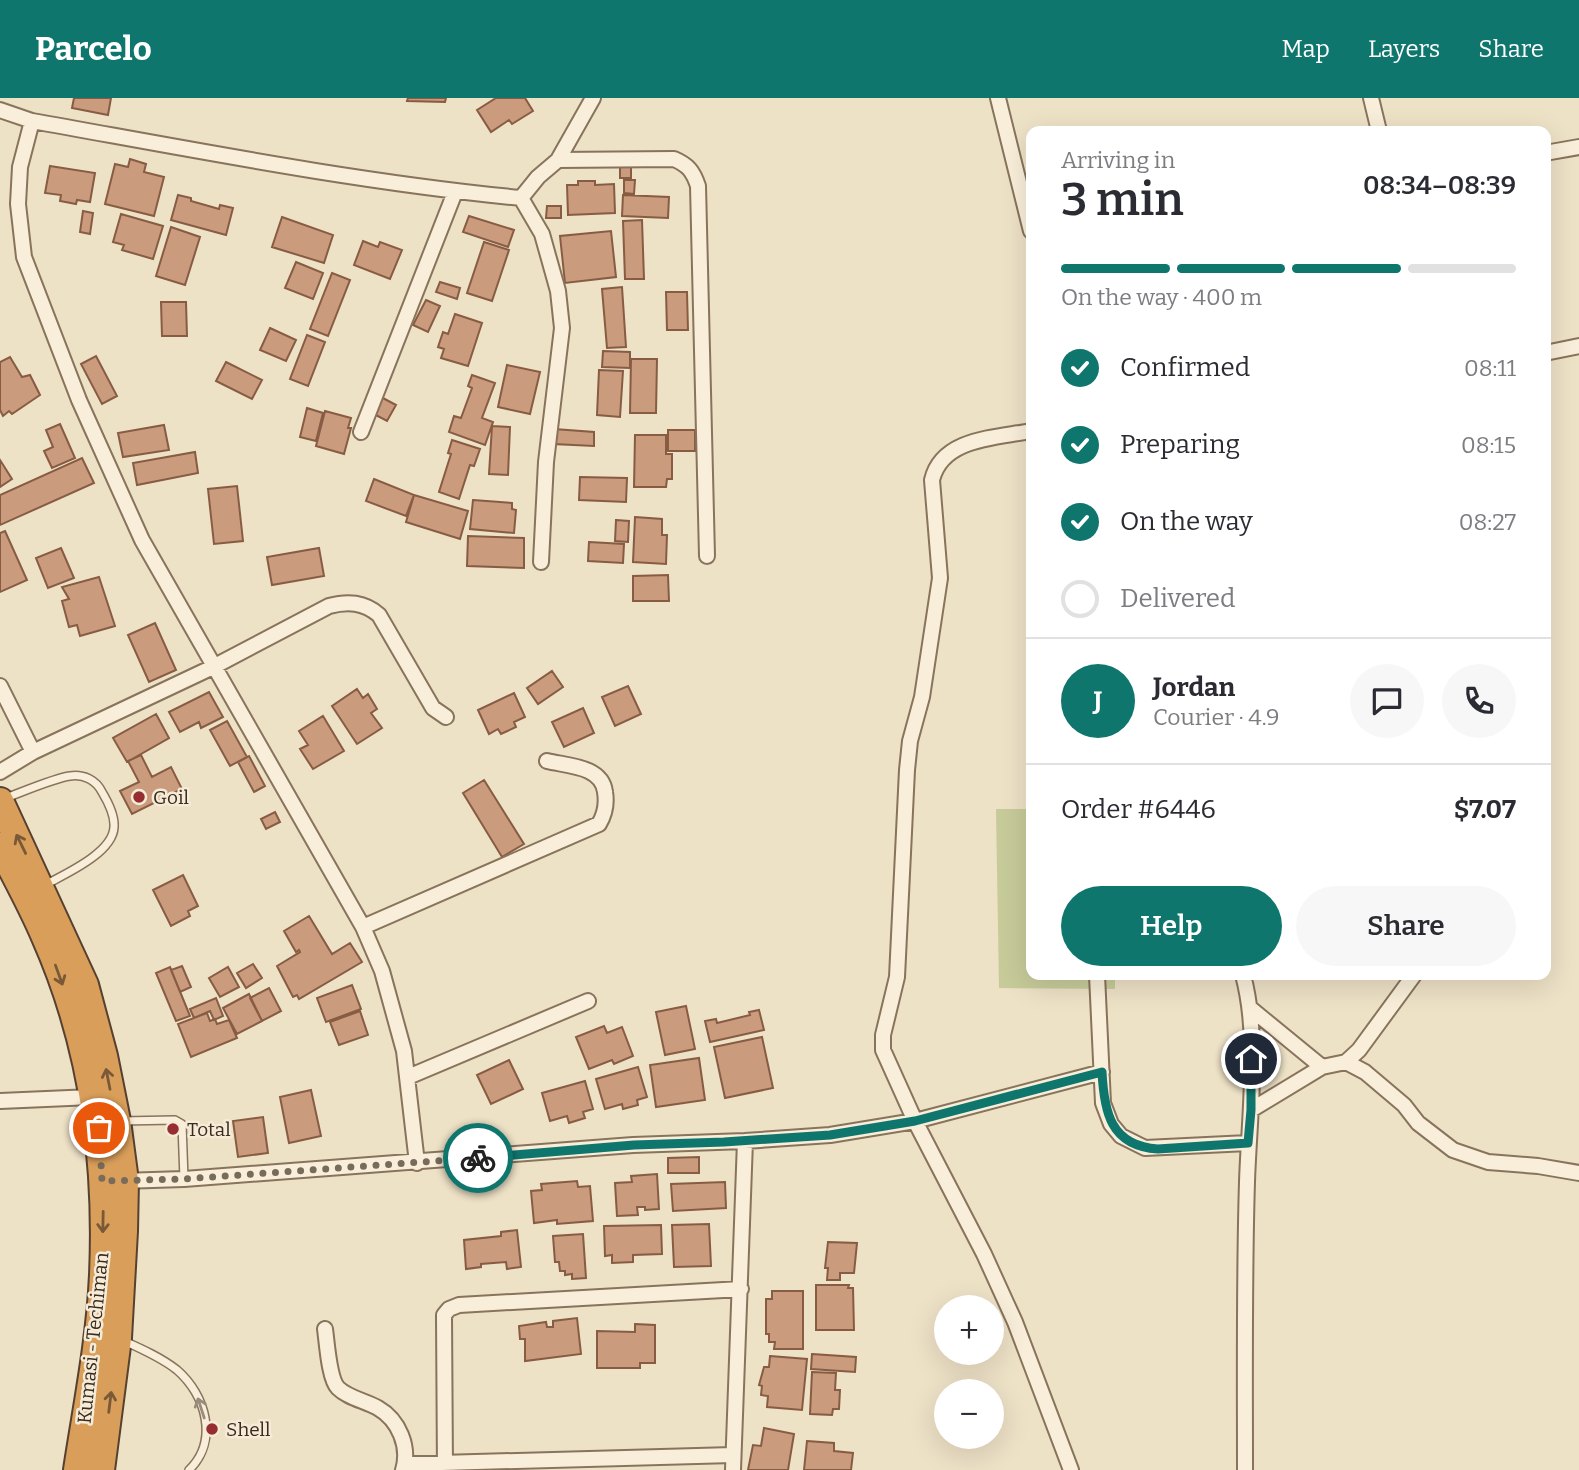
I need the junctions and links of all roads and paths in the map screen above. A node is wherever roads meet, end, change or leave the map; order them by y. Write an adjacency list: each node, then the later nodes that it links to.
1 (593, 98): 9 (street)
2 (999, 98): 12 (street)
3 (1371, 98): 6 (street)
4 (0, 110): 5 (street)
5 (32, 121): 10 (street); 19 (street)
6 (1378, 126)
7 (1579, 147): 8 (street)
8 (1551, 152)
9 (558, 160): 11 (street); 17 (street)
10 (455, 192): 11 (street); 15 (street)
11 (520, 198): 18 (street)
12 (1026, 210)
13 (1579, 346): 14 (street)
14 (1551, 352)
15 (361, 432)
16 (1026, 432): 42 (street)
17 (707, 556)
18 (541, 562)
19 (213, 667): 21 (street); 22 (street); 28 (street)
20 (0, 687): 22 (street)
21 (446, 718)
22 (33, 752): 24 (street)
23 (547, 761): 28 (street)
24 (0, 772)
25 (0, 800): 27 (highway, one-way to 25); 27 (lane)
26 (0, 846): 38 (highway, Kumasi - Techiman, one-way to 38)
27 (41, 887): 41 (highway, one-way to 27)
28 (363, 927): 37 (street)
29 (1097, 980): 36 (street)
30 (1244, 980): 33 (street)
31 (1410, 980): 34 (street)
32 (588, 1001): 37 (street)
33 (1250, 1008): 35 (street); 40 (street)
34 (1346, 1062): 35 (street); 46 (street)
35 (1322, 1067): 40 (street)
36 (1102, 1072): 42 (street); 44 (street)
37 (408, 1077): 45 (street)
38 (92, 1097): 39 (street); 48 (highway, Kumasi - Techiman)
39 (0, 1101)
40 (1251, 1110): 44 (street)
41 (117, 1121): 47 (lane); 48 (highway)
42 (915, 1121): 43 (street); 58 (street)
43 (744, 1141): 45 (street); 49 (street)
44 (1248, 1143): 59 (street)
45 (417, 1163): 47 (street)
46 (1579, 1173)
47 (184, 1179): 48 (street)
48 (114, 1181): 51 (highway); 55 (highway, Kumasi - Techiman, one-way to 55)
49 (741, 1290): 52 (street); 54 (street)
50 (325, 1329): 53 (street)
51 (118, 1338): 56 (highway, one-way to 51); 57 (lane, one-way to 51)
52 (733, 1462): 54 (street)
53 (404, 1467): 54 (street)
54 (445, 1467)
55 (78, 1470)
56 (101, 1470)
57 (189, 1470)
58 (1071, 1470)
59 (1245, 1470)

